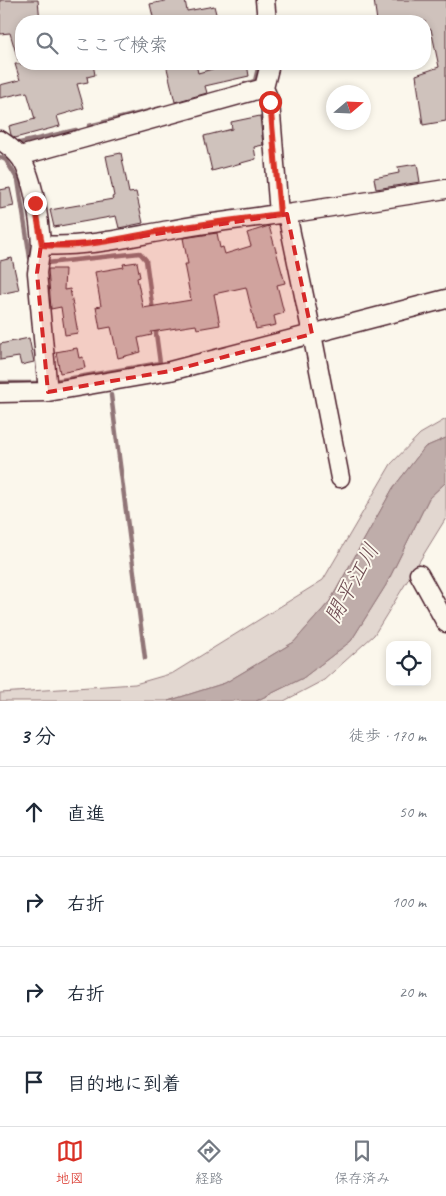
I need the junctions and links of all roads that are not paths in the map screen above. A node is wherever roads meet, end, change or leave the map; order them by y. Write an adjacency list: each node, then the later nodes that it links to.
1 (265, 0): 2 (street)
2 (266, 15)
3 (268, 70): 4 (street)
4 (264, 88): 6 (street); 8 (street)
5 (0, 140): 6 (street)
6 (20, 156): 9 (street)
7 (446, 189): 8 (street)
8 (283, 214): 9 (street); 11 (street)
9 (42, 245): 12 (street)
10 (446, 299): 11 (street)
11 (312, 334): 12 (street); 14 (street)
12 (48, 392): 13 (street)
13 (0, 393)
14 (340, 478)
15 (419, 574): 16 (street)
16 (446, 623)

